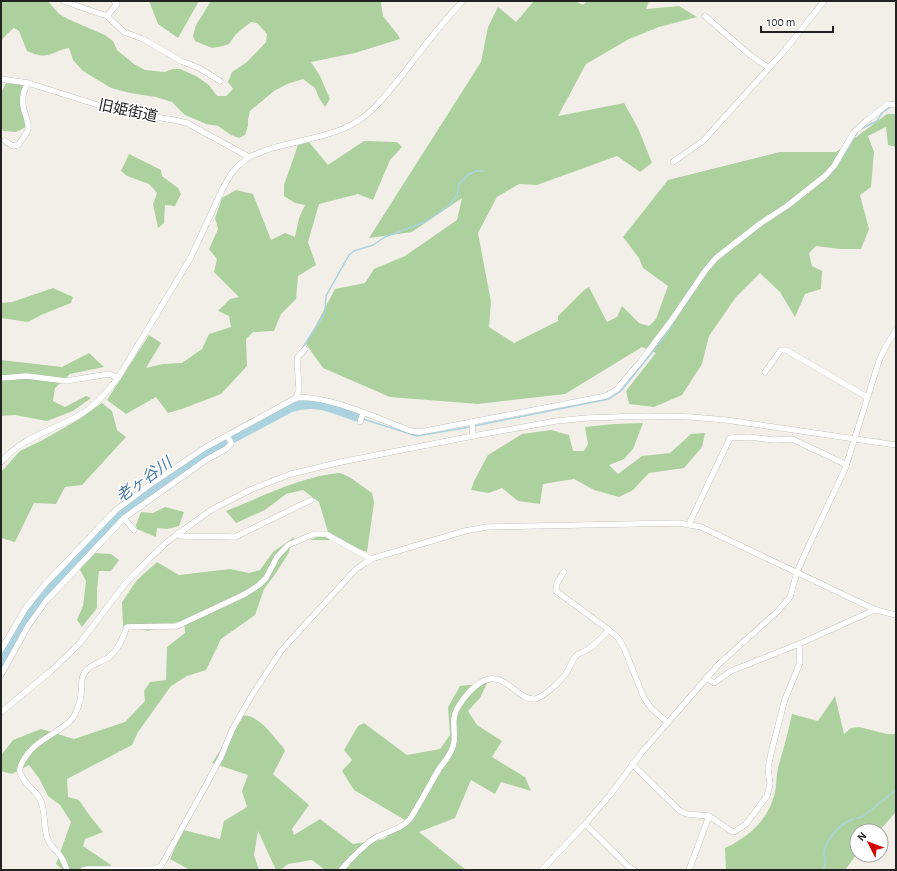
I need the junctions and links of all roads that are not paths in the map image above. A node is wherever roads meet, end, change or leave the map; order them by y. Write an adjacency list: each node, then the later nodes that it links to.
1 (63, 1): 5 (street)
2 (114, 1): 5 (street)
3 (463, 1): 13 (street)
4 (824, 1): 7 (street)
5 (107, 16): 9 (street)
6 (705, 16): 7 (street)
7 (769, 68): 14 (street)
8 (1, 79): 10 (street, 旧姫街道)
9 (220, 81)
10 (28, 83): 12 (street); 13 (street, 旧姫街道)
11 (896, 104): 24 (street)
12 (4, 140)
13 (249, 158): 19 (street)
14 (672, 162)
15 (896, 330): 20 (street)
16 (305, 349): 21 (street)
17 (765, 372): 20 (street)
18 (1, 378): 19 (street)
19 (118, 378): 28 (street)
20 (867, 397): 26 (street)
21 (299, 398): 22 (street); 25 (street)
22 (363, 413): 23 (street); 24 (street)
23 (360, 422)
24 (472, 428): 26 (street); 34 (street)
25 (228, 436): 31 (street); 42 (street)
26 (854, 439): 27 (street); 29 (street)
27 (896, 445)
28 (1, 462)
29 (846, 466): 32 (street); 37 (street)
30 (311, 500): 34 (street)
31 (124, 518): 33 (street); 43 (street)
32 (689, 524): 35 (street); 37 (street)
33 (134, 530)
34 (178, 533): 45 (street)
35 (371, 559): 50 (street); 51 (street)
36 (564, 572): 40 (street)
37 (797, 572): 38 (street); 44 (street)
38 (876, 610): 39 (street); 41 (street)
39 (896, 614)
40 (609, 630): 46 (street); 52 (street)
41 (799, 644): 44 (street); 48 (street)
42 (1, 650)
43 (1, 675)
44 (706, 678): 46 (street)
45 (1, 712)
46 (668, 723): 47 (street)
47 (632, 764): 48 (street); 49 (street)
48 (709, 816): 55 (street)
49 (585, 824): 53 (street); 54 (street)
50 (67, 870)
51 (83, 870)
52 (341, 870)
53 (542, 870)
54 (634, 870)
55 (689, 870)

